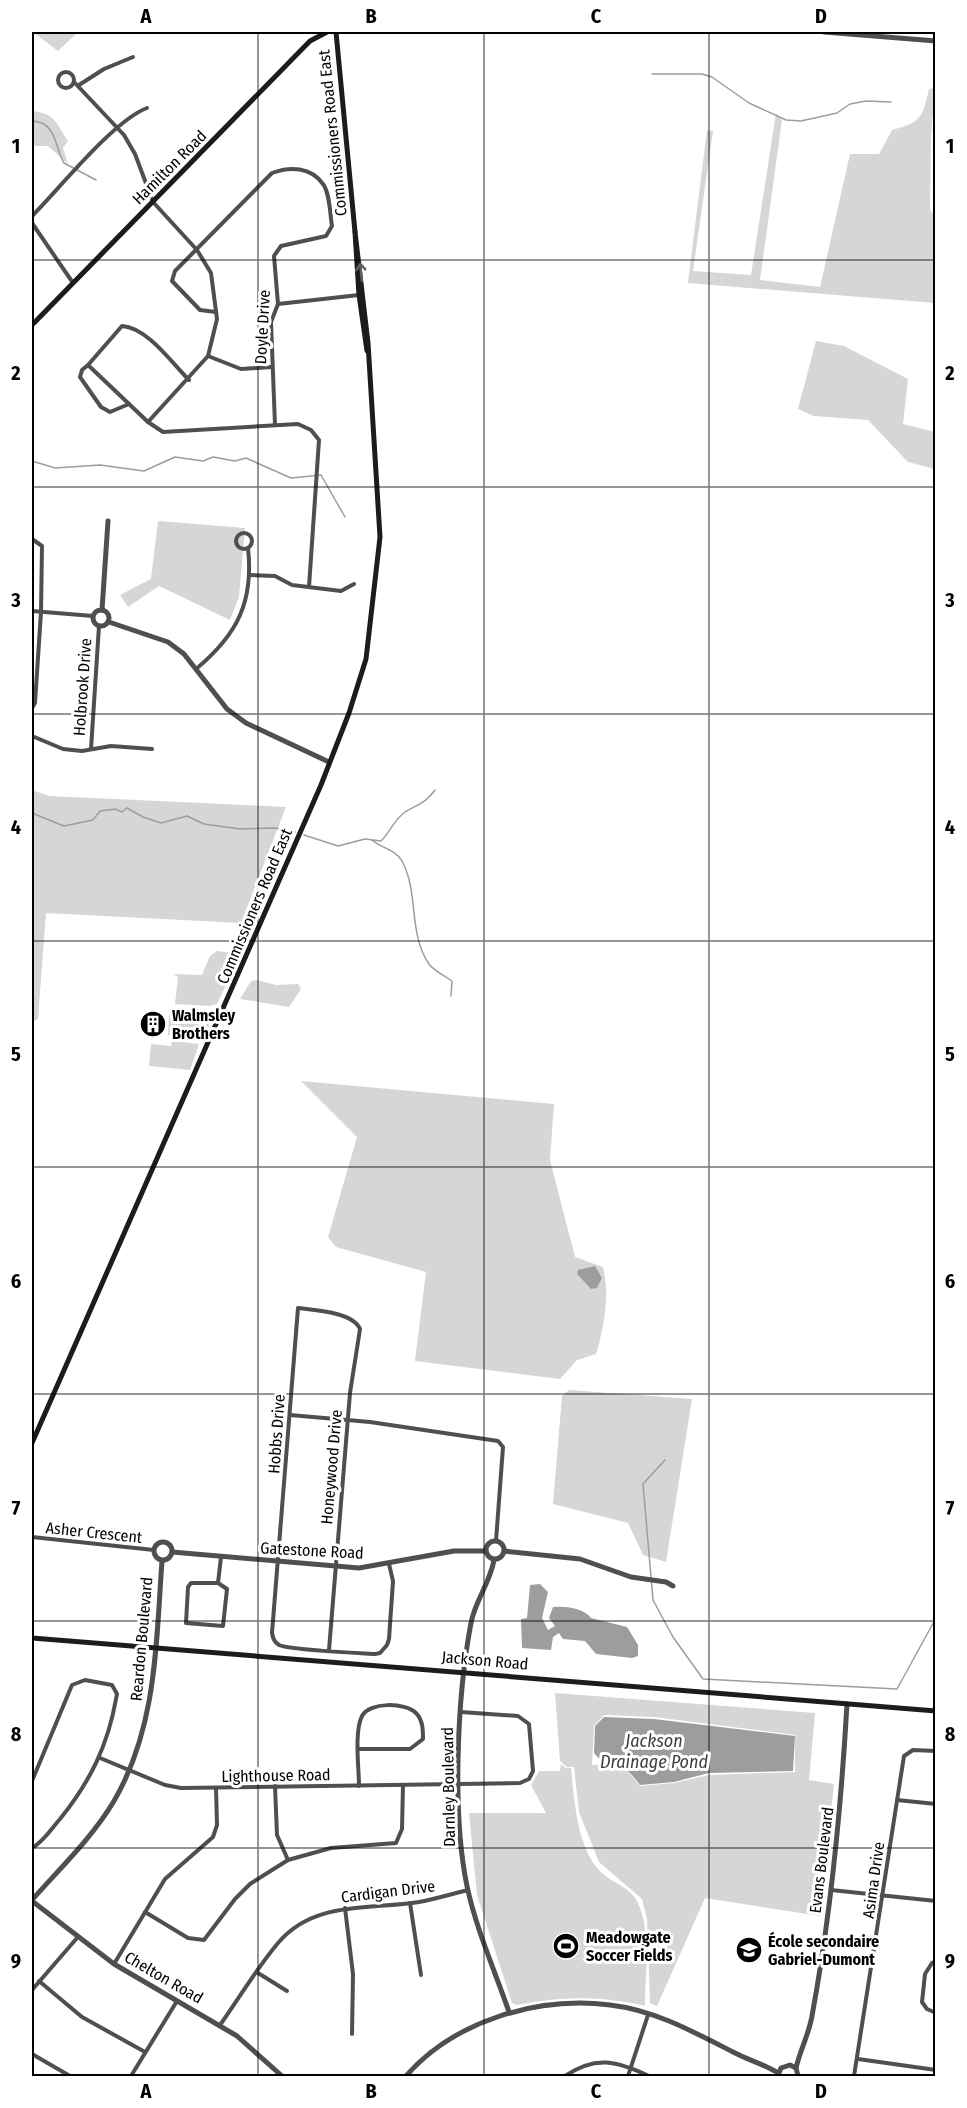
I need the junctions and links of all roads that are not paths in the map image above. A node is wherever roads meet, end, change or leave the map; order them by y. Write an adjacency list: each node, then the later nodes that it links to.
1 (315, 32): 5 (main road)
2 (327, 32): 5 (main road, Hamilton Road)
3 (336, 32): 15 (main road, Commissioners Road East)
4 (824, 32): 6 (street)
5 (310, 41): 12 (main road, Hamilton Road)
6 (936, 41)
7 (133, 57): 9 (street)
8 (74, 82): 8 (street); 9 (street)
9 (79, 85): 11 (street)
10 (147, 108): 11 (street)
11 (117, 127): 12 (street); 13 (street)
12 (153, 202): 16 (street); 17 (main road, Hamilton Road)
13 (32, 216)
14 (32, 224): 17 (street)
15 (356, 231): 18 (main road, Commissioners Road East); 22 (main road, Commissioners Road East, one-way to 15)
16 (198, 250): 19 (street, Doyle Drive); 20 (street); 20 (street, Doyle Drive)
17 (73, 283): 21 (main road, Hamilton Road)
18 (359, 296): 19 (street); 22 (main road, Commissioners Road East)
19 (278, 304): 25 (street, Doyle Drive)
20 (216, 312): 23 (street)
21 (32, 325)
22 (367, 351): 47 (main road, Commissioners Road East)
23 (208, 356): 25 (street); 26 (street)
24 (88, 364): 26 (street); 27 (street); 27 (street)
25 (272, 367): 29 (street, Doyle Drive)
26 (189, 380): 28 (street)
27 (129, 404): 28 (street)
28 (148, 422): 29 (street)
29 (275, 425): 35 (street)
30 (108, 520): 36 (street)
31 (32, 539): 38 (street)
32 (248, 548): 32 (street); 33 (street)
33 (249, 575): 35 (street); 42 (street)
34 (354, 584): 35 (street)
35 (309, 587)
36 (102, 610): 39 (street); 40 (street)
37 (32, 611): 38 (street)
38 (41, 612): 39 (street); 43 (street)
39 (93, 616): 41 (street)
40 (109, 622): 41 (street); 42 (street)
41 (99, 626): 45 (street, Holbrook Drive)
42 (196, 669): 47 (street)
43 (32, 708)
44 (32, 736): 45 (street)
45 (91, 749): 46 (street)
46 (152, 749)
47 (329, 762): 51 (main road, Commissioners Road East)
48 (298, 1308): 49 (street, Hobbs Drive); 50 (street, Honeywood Drive)
49 (290, 1415): 50 (street); 61 (street, Hobbs Drive)
50 (347, 1419): 53 (street); 63 (street, Honeywood Drive)
51 (32, 1443)
52 (32, 1538): 54 (street, Asher Crescent)
53 (496, 1541): 55 (street); 56 (street)
54 (154, 1550): 57 (street); 60 (street)
55 (486, 1551): 59 (street); 62 (street, Gatestone Road)
56 (504, 1551): 59 (street); 65 (street)
57 (172, 1552): 58 (street, Gatestone Road); 60 (street)
58 (221, 1557): 61 (street, Gatestone Road); 64 (street)
59 (494, 1560): 69 (street, Darnley Boulevard)
60 (162, 1561): 67 (street, Reardon Boulevard)
61 (279, 1562): 63 (street, Gatestone Road); 68 (street, Hobbs Drive)
62 (389, 1564): 63 (street, Gatestone Road); 68 (street)
63 (336, 1566): 68 (street, Honeywood Drive)
64 (218, 1583): 64 (street)
65 (673, 1586)
66 (32, 1638): 67 (main road, Jackson Road)
67 (156, 1646): 69 (main road, Jackson Road); 76 (street, Reardon Boulevard)
68 (329, 1650)
69 (465, 1672): 70 (main road, Jackson Road); 72 (street, Darnley Boulevard)
70 (847, 1704): 71 (main road, Jackson Road); 88 (street, Evans Boulevard)
71 (936, 1711)
72 (461, 1712): 78 (street, Darnley Boulevard); 78 (street, Lighthouse Road)
73 (359, 1749): 73 (street); 81 (street)
74 (936, 1751): 83 (street, Asima Drive)
75 (100, 1758): 76 (street, Lighthouse Road); 77 (street); 85 (street)
76 (130, 1769): 82 (street, Lighthouse Road); 90 (street, Reardon Boulevard)
77 (32, 1781)
78 (459, 1784): 79 (street, Lighthouse Road); 87 (street, Darnley Boulevard)
79 (403, 1785): 81 (street, Lighthouse Road); 86 (street)
80 (275, 1786): 81 (street, Lighthouse Road); 82 (street, Lighthouse Road); 86 (street)
81 (359, 1786)
82 (216, 1788): 94 (street)
83 (897, 1800): 84 (street); 89 (street, Asima Drive)
84 (936, 1804)
85 (32, 1848)
86 (288, 1860): 94 (street)
87 (468, 1890): 92 (street, Cardigan Drive); 104 (street, Darnley Boulevard)
88 (831, 1890): 89 (street); 114 (street, Evans Boulevard)
89 (883, 1896): 91 (street); 111 (street, Asima Drive)
90 (32, 1900): 95 (street, Chelton Road)
91 (936, 1901)
92 (410, 1903): 93 (street, Cardigan Drive); 99 (street)
93 (345, 1908): 98 (street, Cardigan Drive); 108 (street)
94 (145, 1912): 97 (street)
95 (77, 1938): 97 (street, Chelton Road); 100 (street)
96 (936, 1961): 105 (street)
97 (114, 1964): 103 (street, Chelton Road)
98 (258, 1972): 102 (street); 107 (street, Cardigan Drive)
99 (421, 1975)
100 (39, 1982): 101 (street); 109 (street)
101 (32, 1990)
102 (287, 1991)
103 (177, 2001): 107 (street, Chelton Road); 109 (street)
104 (509, 2012): 106 (street); 119 (street)
105 (936, 2013)
106 (648, 2015): 112 (street); 115 (street)
107 (220, 2025): 118 (street, Chelton Road)
108 (352, 2034)
109 (145, 2052): 117 (street)
110 (32, 2054): 116 (street)
111 (858, 2059): 113 (street); 123 (street, Asima Drive)
112 (631, 2069): 120 (street); 121 (street); 122 (street)
113 (936, 2070)
114 (797, 2072): 115 (street)
115 (779, 2073)
116 (70, 2076)
117 (132, 2076)
118 (282, 2076)
119 (406, 2076)
120 (565, 2076)
121 (628, 2076)
122 (649, 2076)
123 (854, 2076)

